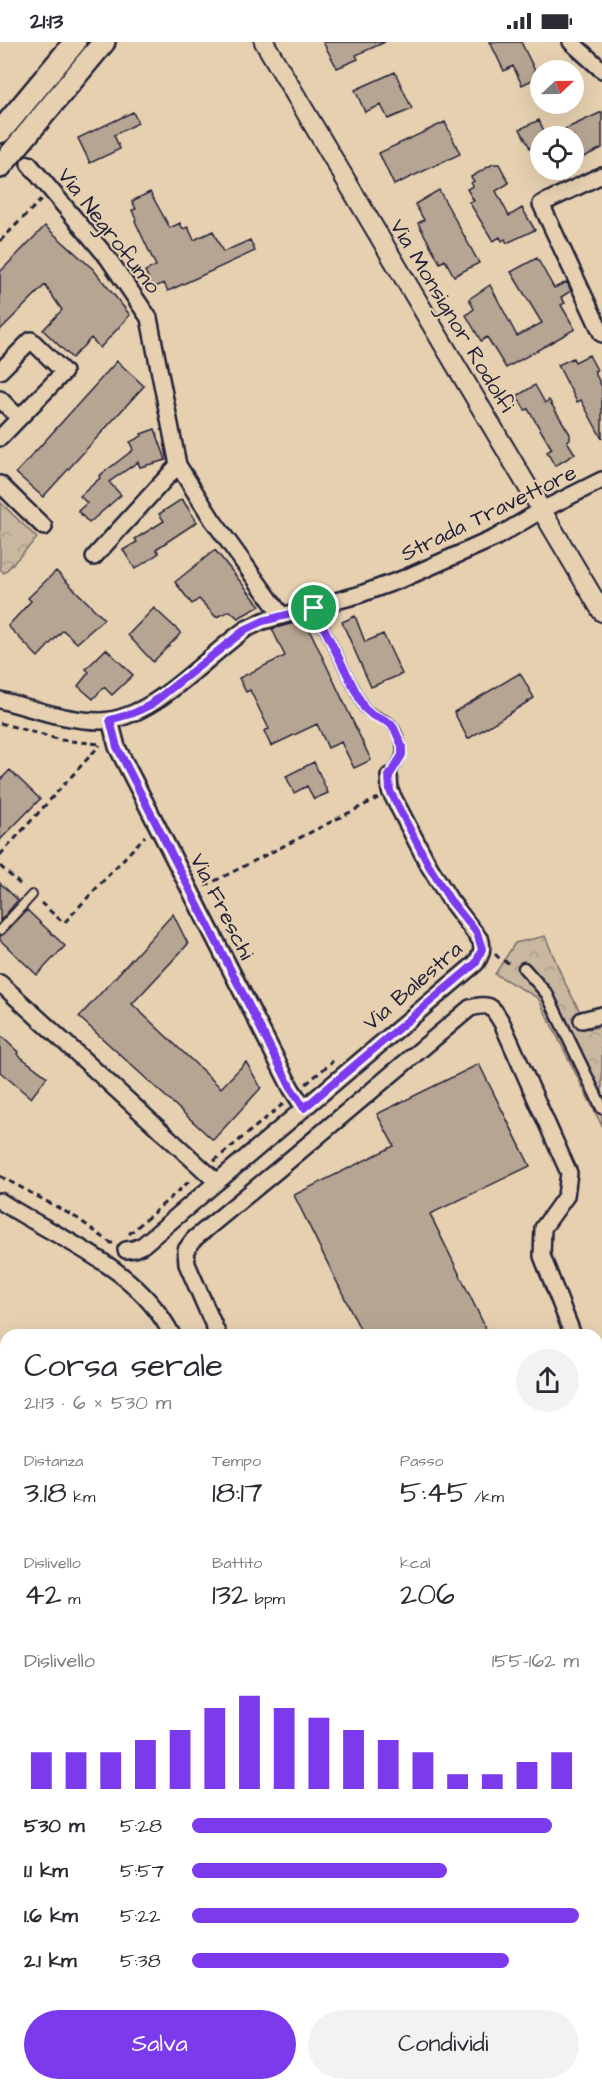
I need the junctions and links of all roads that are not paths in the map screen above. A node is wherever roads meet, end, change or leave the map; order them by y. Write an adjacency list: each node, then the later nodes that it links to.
1 (75, 42): 6 (main road)
2 (104, 42): 8 (main road)
3 (264, 42): 18 (street, Via Monsignor Rodolfi)
4 (571, 42): 5 (street)
5 (602, 70)
6 (1, 129)
7 (29, 164): 15 (street, Via Negrofumo)
8 (0, 167)
9 (602, 175): 10 (street)
10 (602, 334)
11 (0, 371): 13 (street)
12 (0, 399): 13 (street)
13 (19, 418): 14 (street)
14 (0, 438)
15 (178, 465): 20 (street); 23 (street, Via Negrofumo)
16 (602, 480): 18 (street, Strada Travettore)
17 (0, 484): 19 (street)
18 (542, 510): 21 (street, Strada Travettore); 22 (street, Via Monsignor Rodolfi)
19 (44, 527)
20 (94, 557)
21 (314, 608): 23 (street, Strada Travettore); 26 (lane)
22 (602, 612)
23 (282, 616): 25 (street, Strada Travettore)
24 (0, 700): 25 (street, Strada Travettore)
25 (110, 720): 34 (street, Via Freschi)
26 (390, 784): 34 (street, Via Balestra)
27 (32, 895): 28 (lane)
28 (0, 930)
29 (524, 968): 33 (street)
30 (0, 983): 36 (street)
31 (602, 1015): 32 (street)
32 (582, 1020): 33 (street)
33 (562, 1024): 35 (street)
34 (304, 1108): 36 (street, Via Balestra)
35 (602, 1108)
36 (217, 1182): 38 (street, Via Balestra)
37 (0, 1201): 39 (street)
38 (126, 1250)
39 (168, 1329)
40 (215, 1329): 41 (street)
41 (571, 1329)

